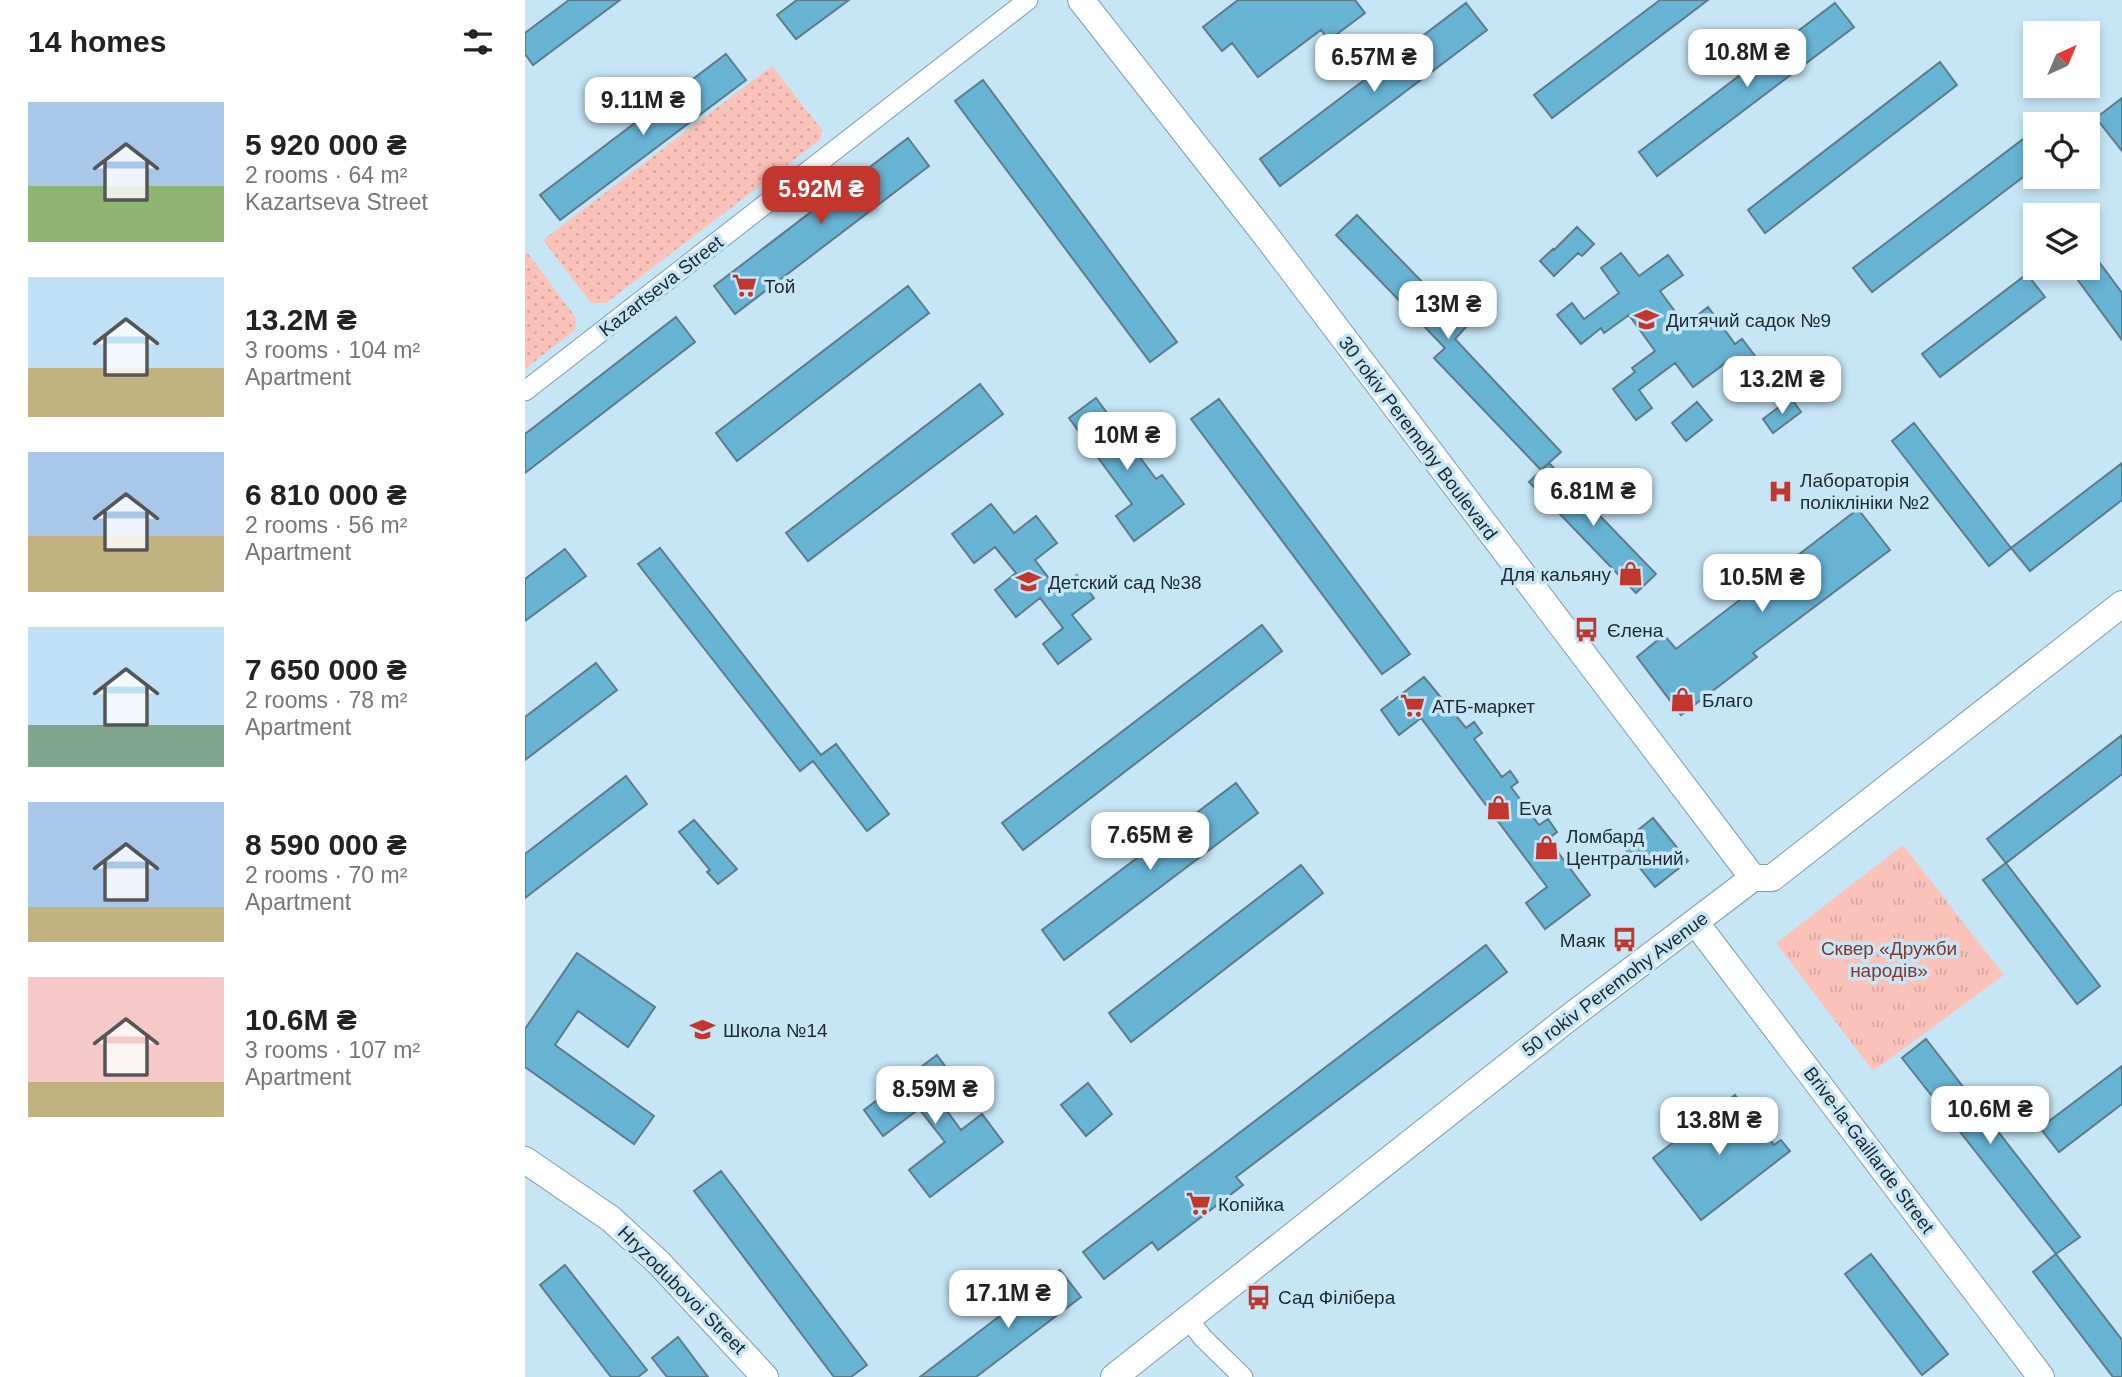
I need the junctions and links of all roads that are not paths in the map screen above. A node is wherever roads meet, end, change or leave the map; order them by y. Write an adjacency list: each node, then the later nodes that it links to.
1 (1028, 0): 3 (street, Kazartseva Street)
2 (1081, 0): 5 (main road, 30 rokiv Peremohy Boulevard)
3 (525, 391)
4 (2122, 604): 5 (main road, 50 rokiv Peremohy Avenue)
5 (1753, 878): 6 (main road, 50 rokiv Peremohy Avenue)
6 (1696, 923): 8 (main road, 50 rokiv Peremohy Avenue); 12 (main road, Brive-la-Gaillarde Street)
7 (525, 1160): 9 (main road, Hryzodubovoi Street)
8 (1189, 1320): 10 (main road, 50 rokiv Peremohy Avenue); 11 (street)
9 (765, 1377)
10 (1114, 1377)
11 (1243, 1377)
12 (2042, 1377)

